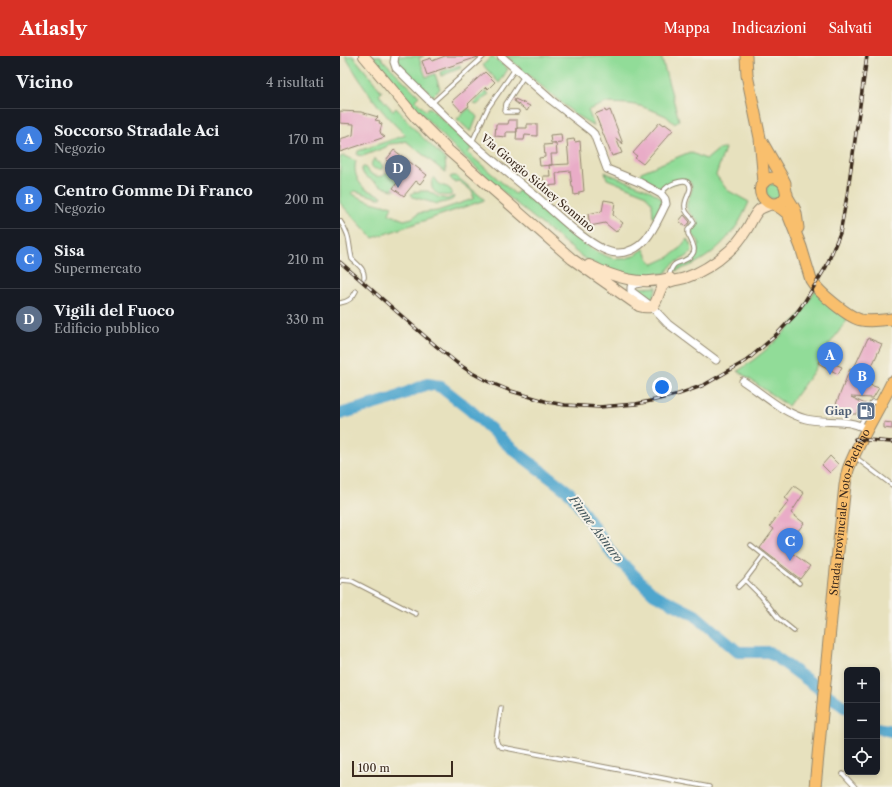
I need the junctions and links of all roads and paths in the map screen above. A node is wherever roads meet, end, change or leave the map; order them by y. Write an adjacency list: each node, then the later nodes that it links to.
1 (364, 56): 17 (main road)
2 (395, 56): 8 (street, Via Giorgio Sidney Sonnino)
3 (484, 56): 8 (lane)
4 (501, 56): 6 (street)
5 (746, 56): 10 (main road)
6 (515, 68): 7 (street); 11 (lane)
7 (524, 76): 9 (lane); 14 (street)
8 (432, 103): 11 (street, Via Giorgio Sidney Sonnino)
9 (518, 112)
10 (760, 138): 12 (main road); 13 (main road)
11 (472, 142): 14 (street, Via Giorgio Sidney Sonnino)
12 (762, 188): 13 (main road); 15 (main road); 20 (main road)
13 (786, 189): 15 (main road); 18 (main road)
14 (661, 194): 20 (lane)
15 (773, 204): 18 (main road); 24 (main road)
16 (340, 221): 19 (lane)
17 (539, 230): 21 (main road); 24 (main road)
18 (800, 247): 25 (main road)
19 (364, 278)
20 (668, 278): 21 (main road)
21 (650, 282): 24 (street)
22 (356, 291): 23 (lane)
23 (340, 303)
24 (651, 306): 26 (street)
25 (892, 319)
26 (716, 360)
27 (743, 380): 29 (street)
28 (892, 382): 29 (main road, Strada provinciale Noto-Pachino)
29 (863, 427): 30 (main road, Strada provinciale Noto-Pachino)
30 (854, 457): 31 (lane); 43 (main road, Strada provinciale Noto-Pachino)
31 (892, 485)
32 (751, 545): 33 (lane)
33 (764, 556): 34 (lane); 36 (lane)
34 (745, 580): 37 (lane); 39 (lane)
35 (340, 582): 38 (lane)
36 (800, 583)
37 (738, 587)
38 (416, 614)
39 (794, 631)
40 (501, 708): 42 (lane)
41 (843, 774): 44 (lane)
42 (709, 787)
43 (815, 787)
44 (855, 787)

